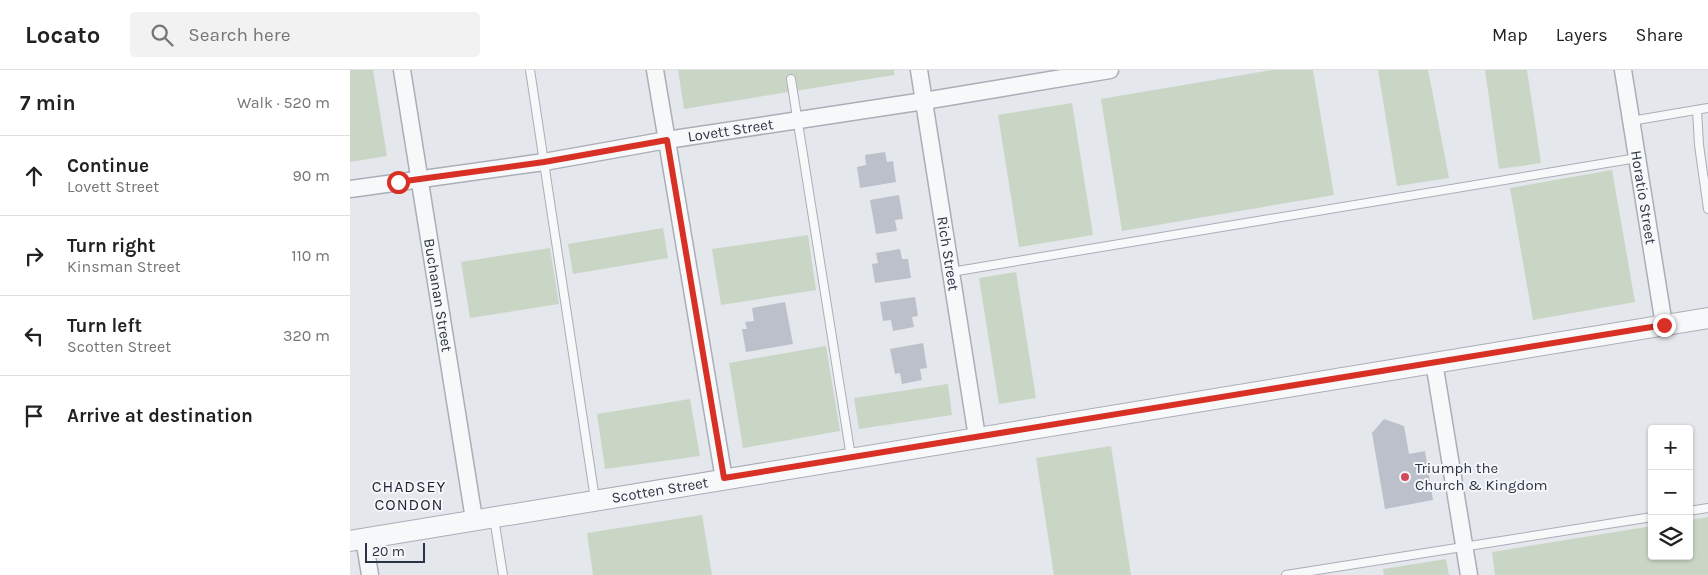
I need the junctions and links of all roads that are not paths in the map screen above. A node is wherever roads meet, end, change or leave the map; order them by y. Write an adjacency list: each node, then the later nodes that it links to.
1 (402, 70): 18 (street, Buchanan Street)
2 (530, 70): 17 (lane)
3 (655, 70): 13 (street)
4 (919, 70): 8 (street, Rich Street)
5 (1110, 70): 8 (street, Lovett Street)
6 (1623, 70): 12 (street, Horatio Street)
7 (791, 79): 11 (lane)
8 (924, 101): 11 (street, Lovett Street); 21 (street, Rich Street)
9 (1708, 108): 10 (lane)
10 (1697, 110): 12 (lane); 15 (lane)
11 (798, 120): 13 (street, Lovett Street); 26 (lane)
12 (1631, 121): 16 (street, Horatio Street)
13 (667, 140): 17 (street, Lovett Street); 27 (street)
14 (1708, 144): 15 (lane)
15 (1699, 145): 20 (lane)
16 (1637, 158): 21 (lane); 23 (street, Horatio Street)
17 (544, 162): 18 (street, Lovett Street); 28 (lane)
18 (419, 179): 19 (street, Lovett Street); 33 (street, Buchanan Street)
19 (350, 189)
20 (1708, 209)
21 (952, 272): 25 (street, Rich Street)
22 (1708, 318): 23 (street, Scotten Street)
23 (1664, 325): 24 (street, Scotten Street)
24 (1434, 362): 25 (street, Scotten Street); 35 (street)
25 (978, 437): 26 (street, Scotten Street)
26 (851, 458): 27 (street, Scotten Street)
27 (724, 478): 28 (street, Scotten Street)
28 (595, 500): 31 (street, Scotten Street)
29 (1708, 508): 30 (lane)
30 (1693, 510)
31 (494, 516): 33 (street, Scotten Street); 37 (lane)
32 (1648, 517): 35 (lane)
33 (474, 519): 34 (street, Scotten Street)
34 (357, 539): 36 (street)
35 (1464, 546): 38 (lane); 39 (street)
36 (370, 575)
37 (503, 575)
38 (1286, 575)
39 (1469, 575)

